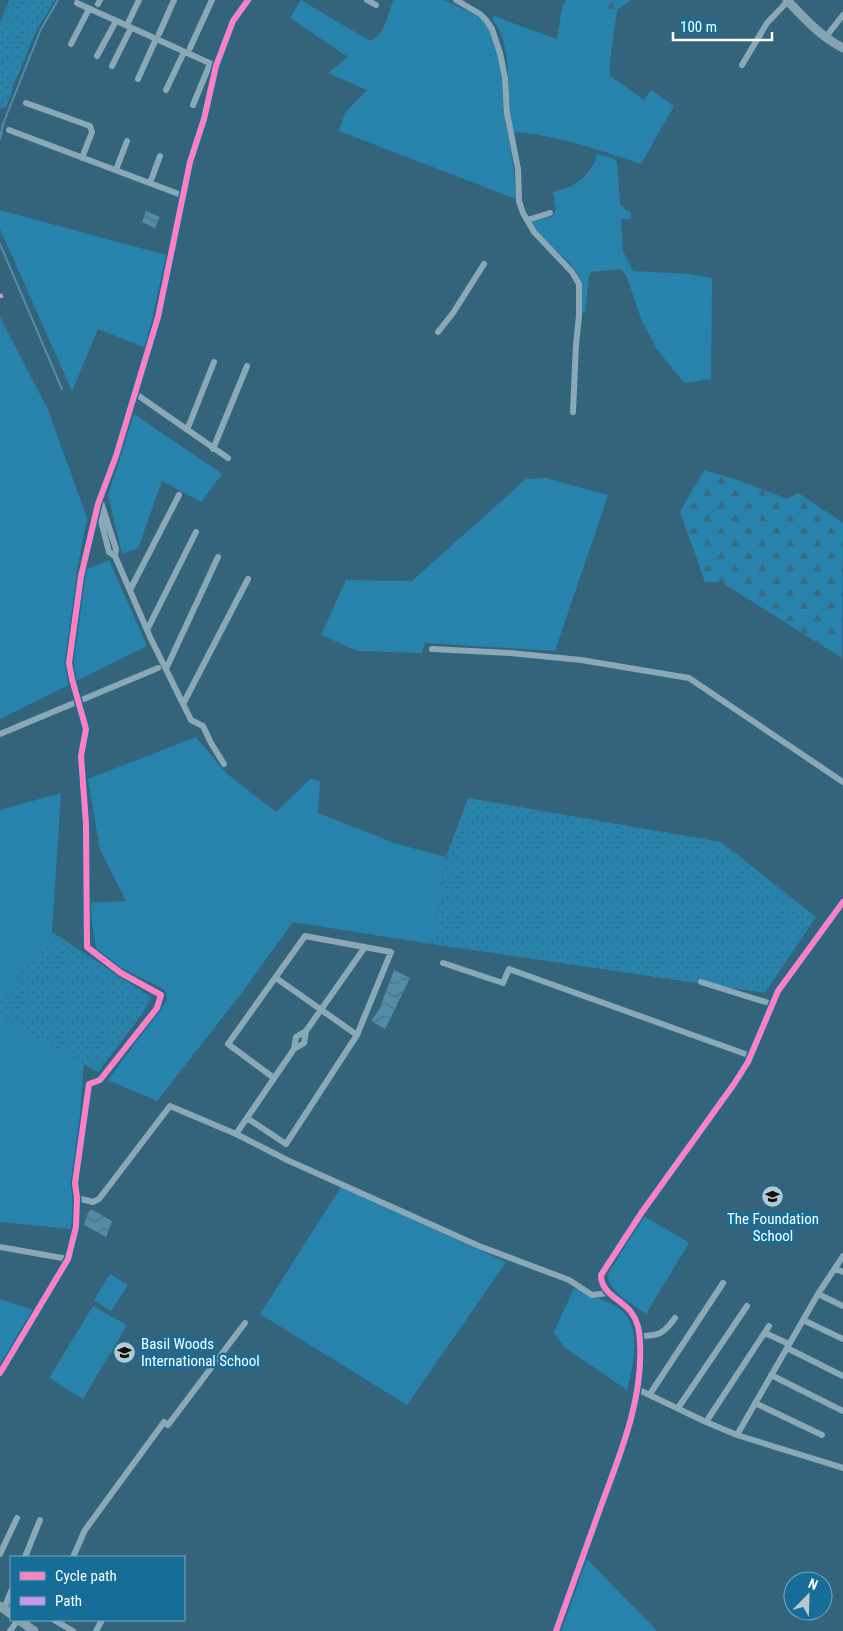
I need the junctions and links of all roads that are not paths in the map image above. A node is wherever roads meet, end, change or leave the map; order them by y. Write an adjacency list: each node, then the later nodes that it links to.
1 (139, 0): 13 (street)
2 (174, 0): 15 (street)
3 (212, 0): 19 (street)
4 (248, 0): 21 (street)
5 (367, 0): 9 (street)
6 (456, 0): 36 (street)
7 (788, 0): 16 (main road); 22 (street)
8 (77, 3): 10 (street)
9 (376, 5)
10 (89, 8): 12 (street); 17 (street)
11 (843, 15): 16 (street)
12 (116, 21): 14 (street); 20 (street)
13 (129, 21)
14 (131, 28): 15 (street); 23 (street)
15 (158, 37): 19 (street); 24 (street)
16 (825, 38): 18 (main road)
17 (70, 44)
18 (843, 48)
19 (187, 50): 21 (street); 25 (street)
20 (97, 56)
21 (213, 65): 27 (street); 34 (street)
22 (742, 65)
23 (112, 66)
24 (138, 79)
25 (166, 90)
26 (26, 103): 31 (street)
27 (193, 105)
28 (9, 130): 31 (street)
29 (127, 141): 32 (street)
30 (160, 156): 33 (street)
31 (82, 158): 32 (street)
32 (116, 170): 33 (street)
33 (150, 183): 34 (street)
34 (184, 196): 41 (street)
35 (550, 213): 36 (street)
36 (527, 220): 42 (street)
37 (484, 264): 38 (street)
38 (438, 332)
39 (214, 362): 43 (street)
40 (247, 366): 44 (street)
41 (136, 394): 43 (street); 47 (street)
42 (573, 412)
43 (187, 430): 44 (street)
44 (214, 449): 45 (street)
45 (228, 458)
46 (179, 495): 53 (street)
47 (100, 498): 48 (street); 50 (street)
48 (97, 508): 50 (street); 58 (street)
49 (196, 532): 54 (street)
50 (115, 556): 53 (street)
51 (218, 557): 57 (street)
52 (248, 579): 59 (street)
53 (130, 590): 54 (street)
54 (147, 630): 57 (street)
55 (432, 649): 62 (street)
56 (158, 668): 58 (street)
57 (166, 669): 59 (street)
58 (78, 702): 60 (street); 75 (street)
59 (183, 704): 61 (street)
60 (0, 734)
61 (224, 764)
62 (843, 782)
63 (843, 902): 68 (street)
64 (365, 947): 66 (street); 69 (street); 70 (street)
65 (443, 963): 71 (street)
66 (276, 978): 69 (street); 72 (street)
67 (701, 982): 68 (street)
68 (772, 1004): 71 (street)
69 (321, 1010): 70 (street); 72 (street)
70 (357, 1036): 73 (street)
71 (751, 1056): 82 (street)
72 (274, 1078): 73 (street)
73 (247, 1118): 74 (street)
74 (236, 1134): 75 (street); 82 (street)
75 (77, 1198): 78 (street)
76 (0, 1247): 78 (street)
77 (843, 1256): 79 (street)
78 (68, 1259): 94 (street)
79 (836, 1269): 80 (street); 83 (street)
80 (843, 1272)
81 (723, 1283): 98 (street)
82 (608, 1293): 91 (street)
83 (818, 1294): 85 (street); 87 (street)
84 (747, 1306): 100 (street)
85 (843, 1306)
86 (675, 1318): 91 (street)
87 (803, 1320): 92 (street); 93 (street)
88 (245, 1322): 110 (street)
89 (769, 1326): 90 (street)
90 (765, 1333): 93 (street); 102 (street)
91 (640, 1336): 97 (street)
92 (843, 1339)
93 (788, 1346): 95 (street); 96 (street)
94 (0, 1373)
95 (771, 1375): 99 (street); 101 (street)
96 (843, 1376)
97 (637, 1389): 98 (street); 117 (street)
98 (650, 1394): 100 (street)
99 (755, 1403): 103 (street); 104 (street)
100 (678, 1408): 102 (street)
101 (843, 1411)
102 (706, 1422): 103 (street)
103 (737, 1435): 105 (street)
104 (822, 1435)
105 (843, 1468)
106 (17, 1518): 108 (street)
107 (40, 1520): 109 (street)
108 (0, 1554)
109 (25, 1556)
110 (73, 1556)
111 (10, 1593): 112 (street)
112 (5, 1610)
113 (19, 1621): 115 (main road)
114 (56, 1621): 116 (street)
115 (34, 1631)
116 (73, 1631)
117 (556, 1631)

